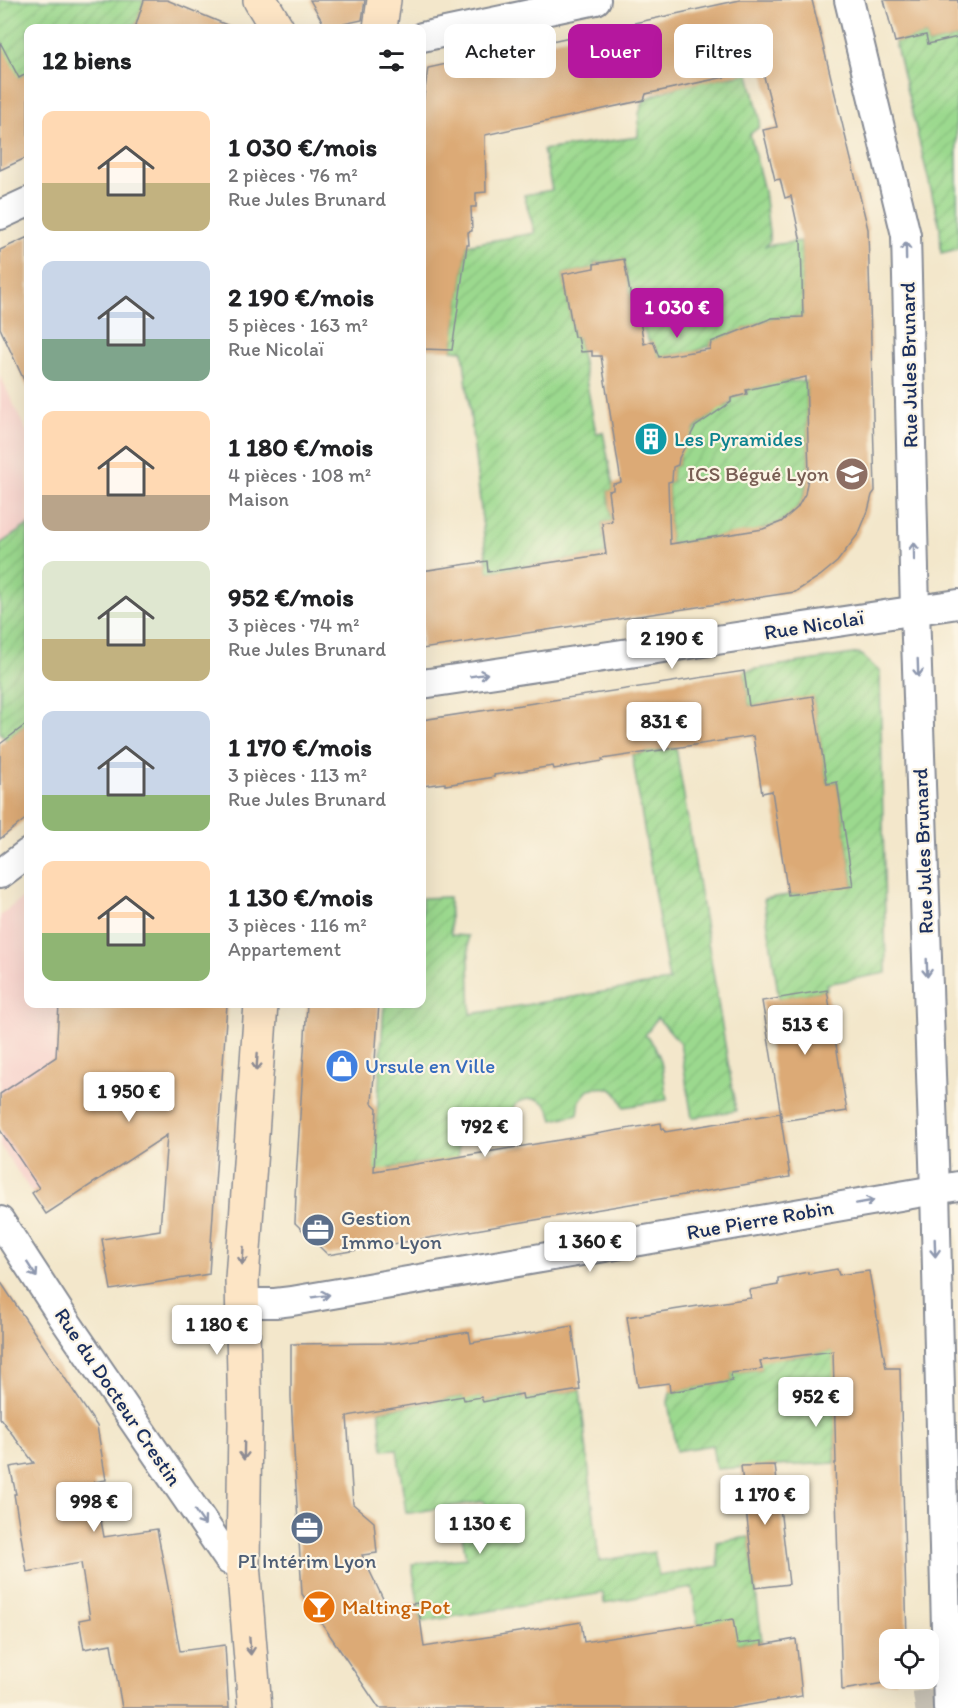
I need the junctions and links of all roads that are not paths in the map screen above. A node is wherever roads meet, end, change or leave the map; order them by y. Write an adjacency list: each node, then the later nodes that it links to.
1 (260, 0): 5 (main road)
2 (384, 0): 6 (main road)
3 (596, 0): 7 (street)
4 (849, 0): 11 (street, Rue Jules Brunard, one-way to 4)
5 (275, 24)
6 (381, 24)
7 (426, 36)
8 (24, 204): 9 (street)
9 (0, 215)
10 (958, 604): 11 (street, Rue Nicolaï)
11 (915, 610): 12 (street, Rue Nicolaï, one-way to 11); 16 (street, Rue Jules Brunard, one-way to 16)
12 (426, 683)
13 (24, 856): 14 (street)
14 (0, 874)
15 (261, 1008): 18 (main road, one-way to 18)
16 (946, 1188): 18 (street, Rue Pierre Robin, one-way to 16); 21 (street, Rue Jules Brunard, one-way to 21)
17 (0, 1221): 19 (street, Rue du Docteur Crestin, one-way to 19)
18 (242, 1303): 19 (main road, one-way to 19)
19 (243, 1564): 20 (main road, one-way to 20)
20 (255, 1708)
21 (948, 1708)

